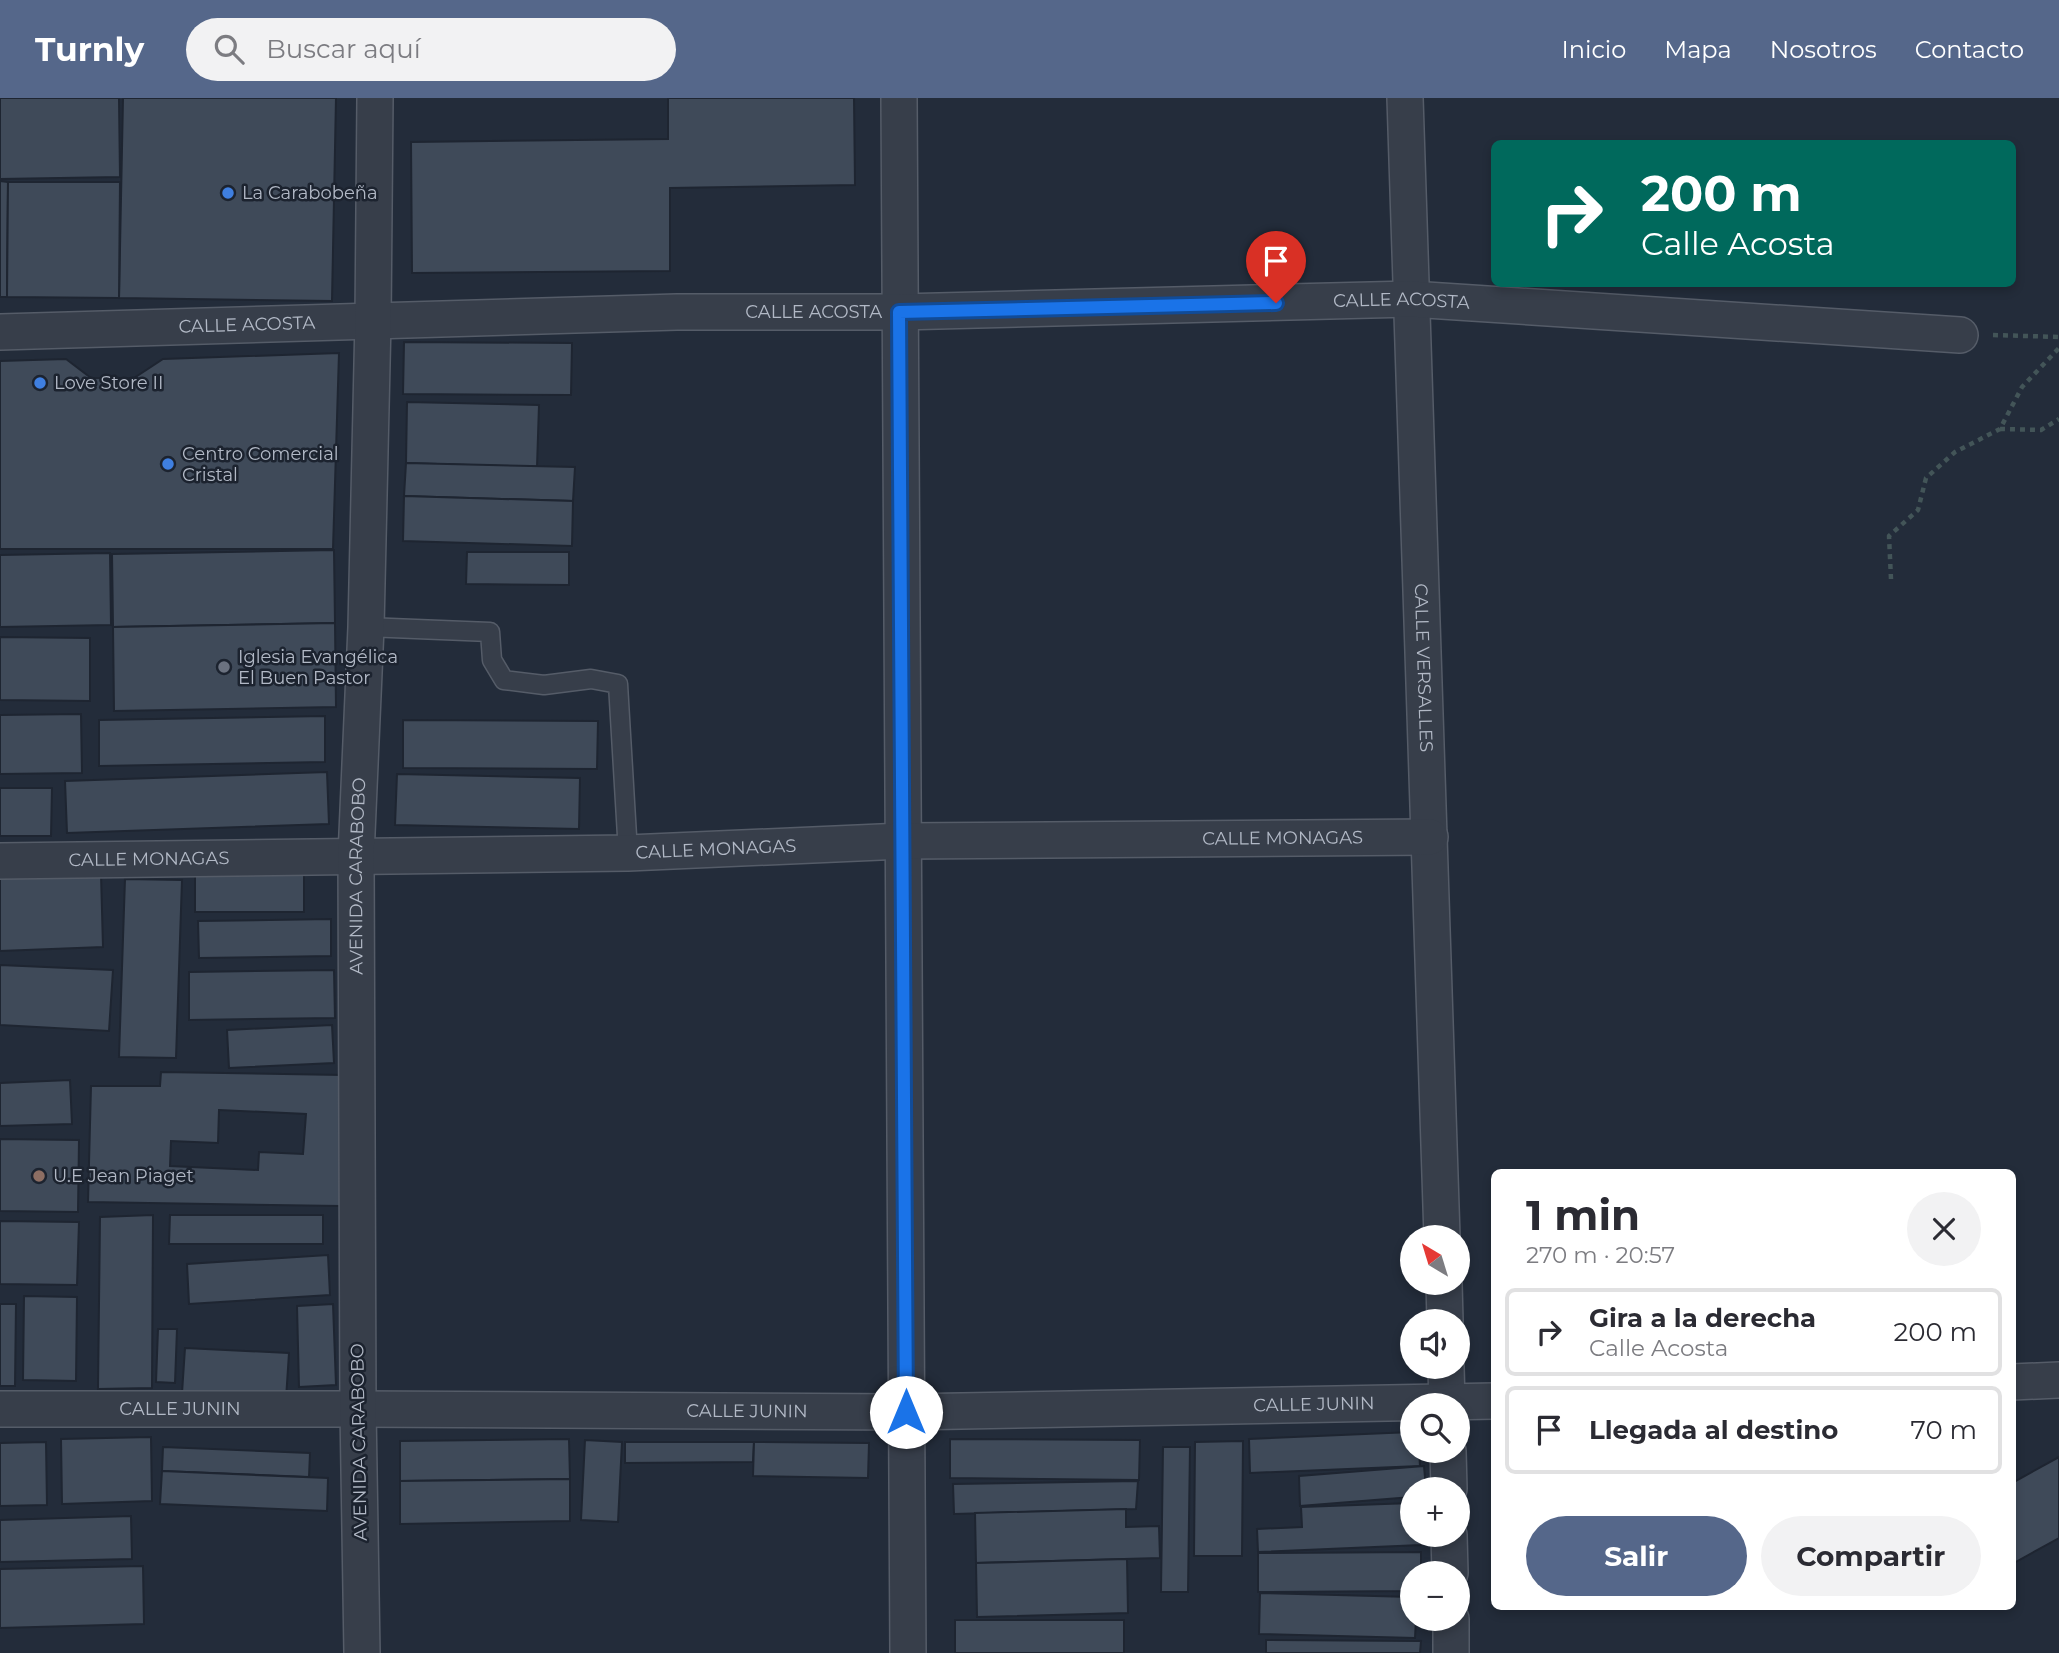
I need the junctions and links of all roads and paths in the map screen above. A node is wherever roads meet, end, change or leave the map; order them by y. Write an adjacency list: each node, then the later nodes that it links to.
1 (376, 98): 6 (street, AVENIDA CARABOBO)
2 (899, 98): 5 (street)
3 (1405, 98): 4 (street, CALLE VERSALLES)
4 (1410, 299): 5 (street, CALLE ACOSTA); 8 (street, CALLE ACOSTA); 15 (street, CALLE VERSALLES)
5 (899, 312): 6 (street, CALLE ACOSTA); 16 (street)
6 (373, 320): 7 (street, CALLE ACOSTA); 14 (street, AVENIDA CARABOBO)
7 (0, 332)
8 (1960, 335): 9 (path)
9 (2059, 337)
10 (2059, 348): 12 (path)
11 (2059, 419): 12 (path)
12 (2000, 429): 13 (path)
13 (1891, 579)
14 (366, 626): 17 (lane); 18 (street, AVENIDA CARABOBO)
15 (1430, 837): 16 (street, CALLE MONAGAS); 20 (street, CALLE VERSALLES)
16 (903, 841): 17 (street, CALLE MONAGAS); 28 (street)
17 (628, 853): 18 (street, CALLE MONAGAS)
18 (356, 856): 19 (street, CALLE MONAGAS); 27 (street, AVENIDA CARABOBO)
19 (0, 861)
20 (1442, 1225)
21 (2059, 1380): 22 (street)
22 (2016, 1382)
23 (1491, 1401): 24 (street, CALLE JUNIN)
24 (1470, 1402)
25 (1400, 1404): 28 (street, CALLE JUNIN)
26 (0, 1409): 27 (street, CALLE JUNIN)
27 (358, 1409): 28 (street, CALLE JUNIN); 30 (street, AVENIDA CARABOBO)
28 (906, 1412): 31 (street)
29 (1451, 1631): 32 (street)
30 (362, 1653)
31 (908, 1653)
32 (1451, 1653)

